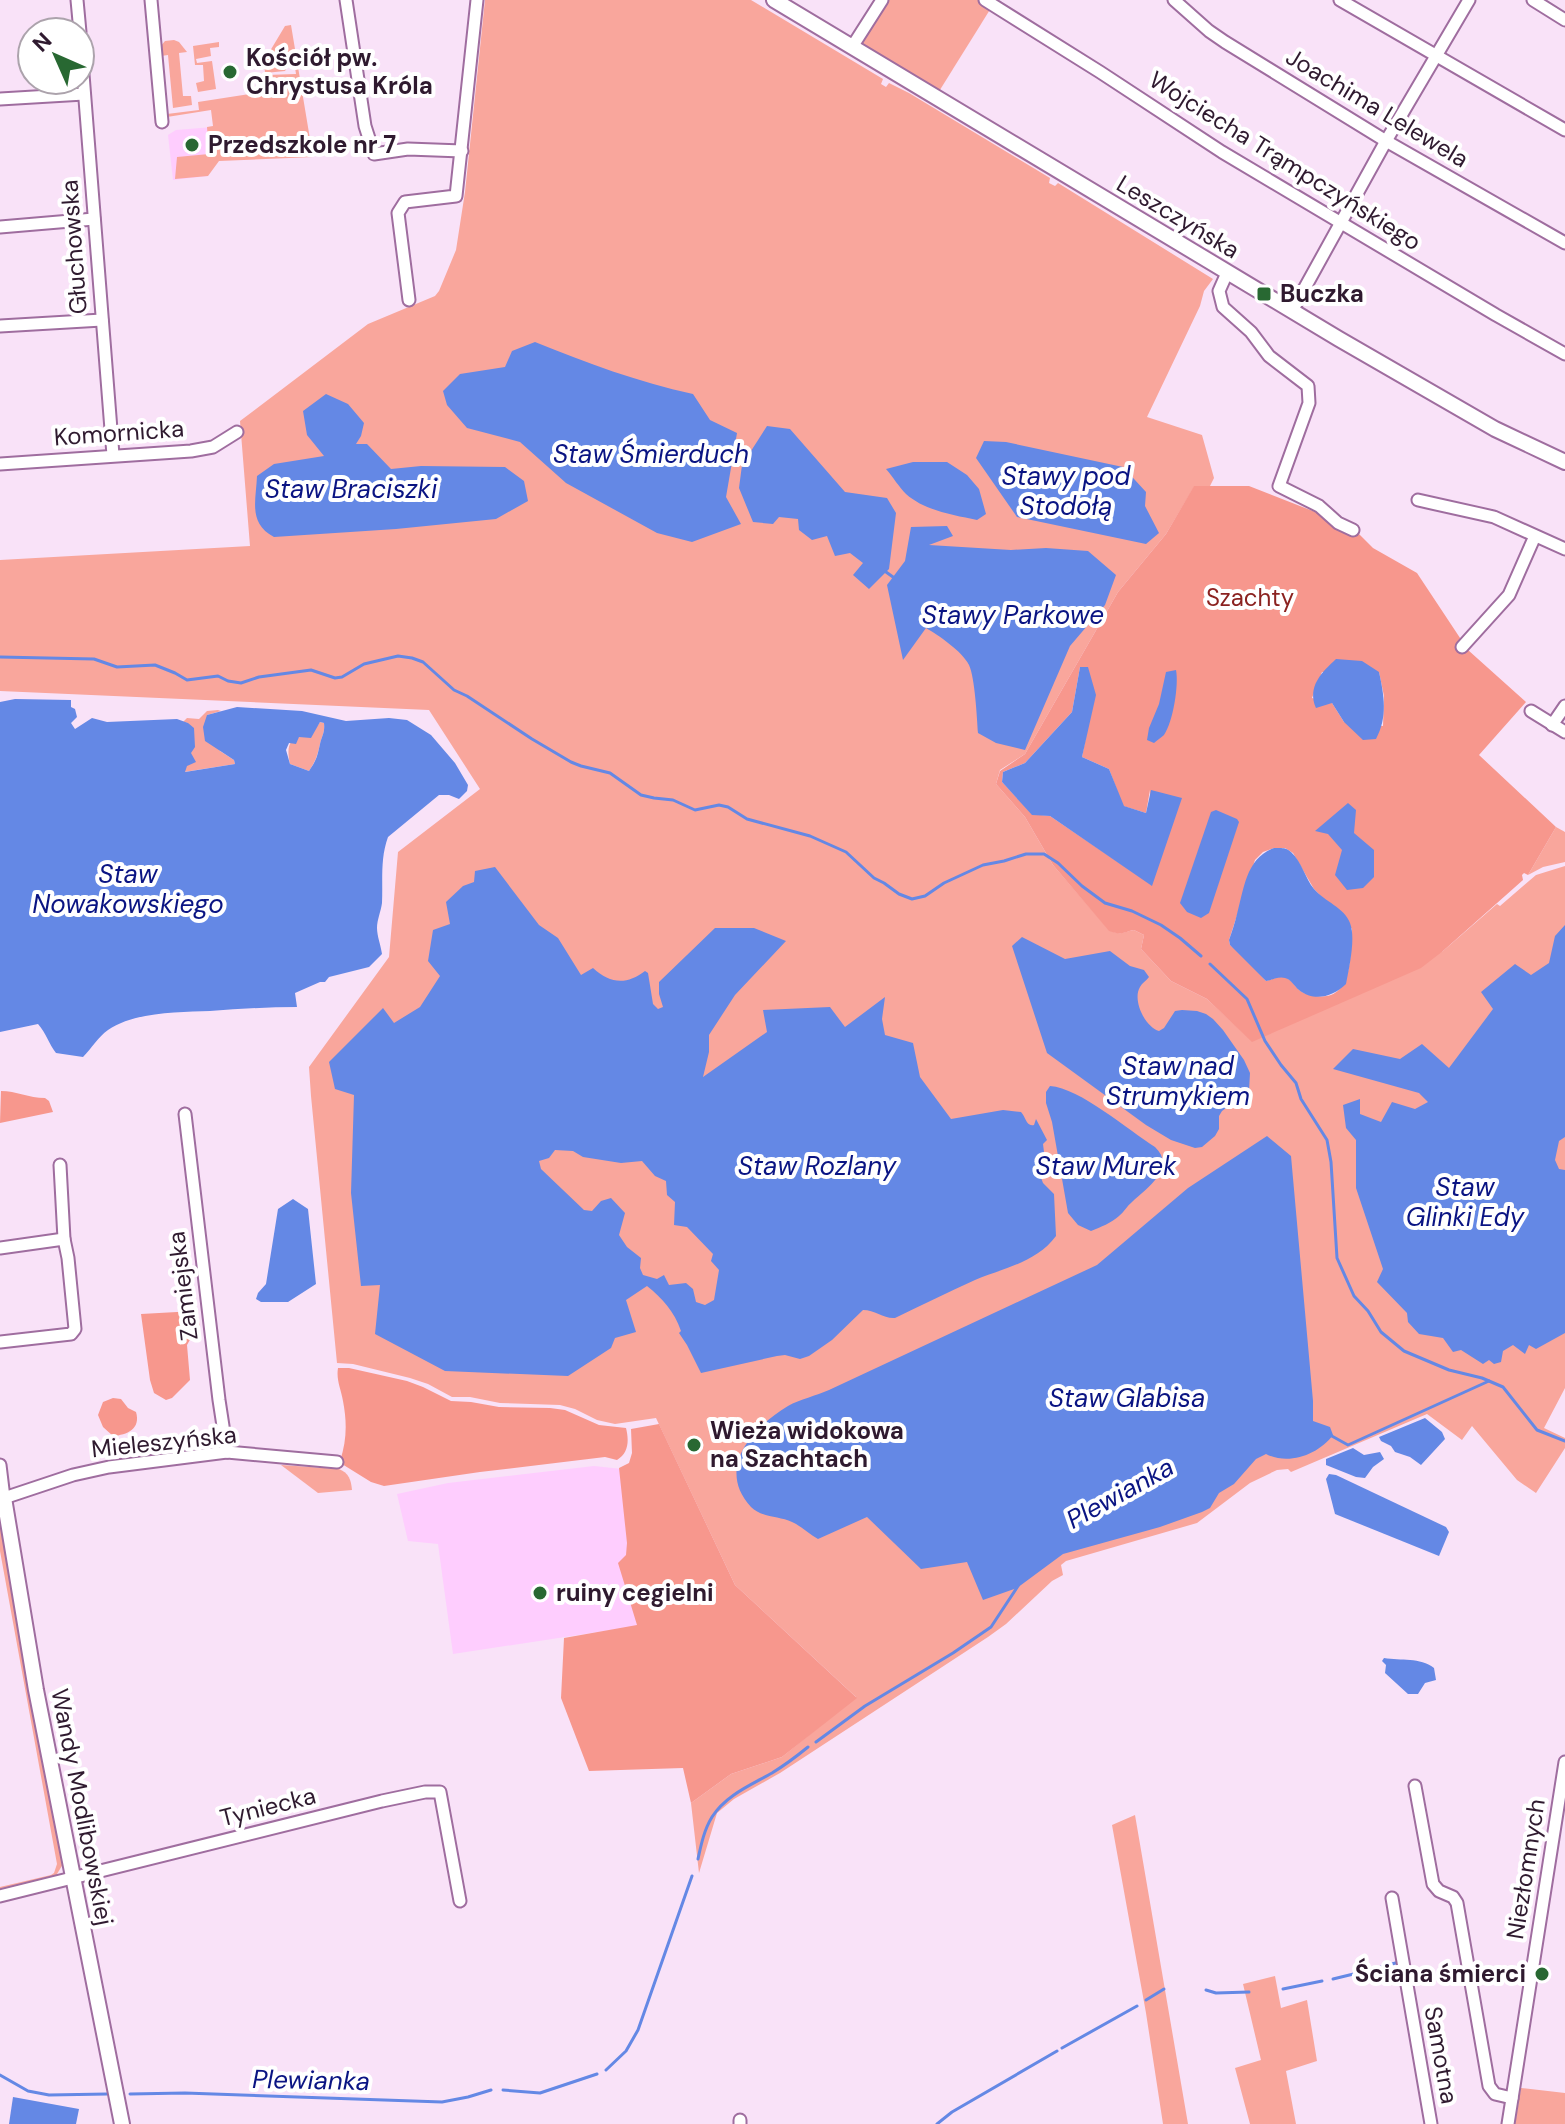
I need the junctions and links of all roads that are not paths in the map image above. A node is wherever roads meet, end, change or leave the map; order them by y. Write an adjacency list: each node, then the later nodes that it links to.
1 (151, 0): 17 (street)
2 (346, 0): 20 (street)
3 (477, 0): 20 (street)
4 (882, 0): 12 (street)
5 (985, 0): 22 (street, Wojciecha Trąmpczyńskiego)
6 (1174, 0): 19 (street, Joachima Lelewela)
7 (1340, 0): 13 (street)
8 (1469, 0): 13 (street)
9 (1533, 0): 11 (street)
10 (780, 1): 12 (street, Leszczyńska)
11 (1565, 20)
12 (852, 47): 25 (street, Leszczyńska)
13 (1436, 56): 18 (street); 19 (street)
14 (50, 96): 16 (street)
15 (84, 96): 21 (street, Głuchowska)
16 (0, 99)
17 (162, 122)
18 (1565, 130)
19 (1386, 141): 22 (street); 24 (street, Joachima Lelewela)
20 (462, 151): 26 (street)
21 (94, 219): 23 (street); 28 (street, Głuchowska)
22 (1341, 223): 27 (street); 30 (street, Wojciecha Trąmpczyńskiego)
23 (0, 227)
24 (1565, 243)
25 (1227, 273): 27 (street, Leszczyńska); 36 (street)
26 (409, 300)
27 (1292, 311): 33 (street, Leszczyńska)
28 (102, 320): 29 (street); 32 (street, Głuchowska)
29 (0, 326)
30 (1565, 354)
31 (237, 432): 32 (street, Komornicka)
32 (113, 455): 34 (street, Komornicka)
33 (1565, 462)
34 (0, 464)
35 (1418, 500): 37 (street)
36 (1353, 530)
37 (1535, 536): 38 (street); 39 (street)
38 (1565, 549)
39 (1462, 647)
40 (1565, 706): 42 (street)
41 (1531, 711): 42 (street)
42 (1552, 725): 43 (street)
43 (1565, 732)
44 (185, 1114): 49 (street, Zamiejska)
45 (60, 1165): 46 (street)
46 (64, 1239): 47 (street); 48 (street)
47 (0, 1248)
48 (0, 1342)
49 (227, 1452): 50 (street, Mieleszyńska); 52 (street, Mieleszyńska)
50 (337, 1462)
51 (0, 1465): 52 (street)
52 (2, 1498): 55 (street, Wandy Modlibowskiej)
53 (1565, 1762): 59 (street, Niezłomnych)
54 (1415, 1786): 59 (street)
55 (74, 1877): 56 (street, Tyniecka); 58 (street, Tyniecka); 60 (street, Wandy Modlibowskiej)
56 (0, 1896)
57 (1392, 1898): 61 (street, Samotna)
58 (460, 1901)
59 (1512, 2098): 62 (street, Niezłomnych)
60 (122, 2124)
61 (1431, 2124)
62 (1508, 2124)

